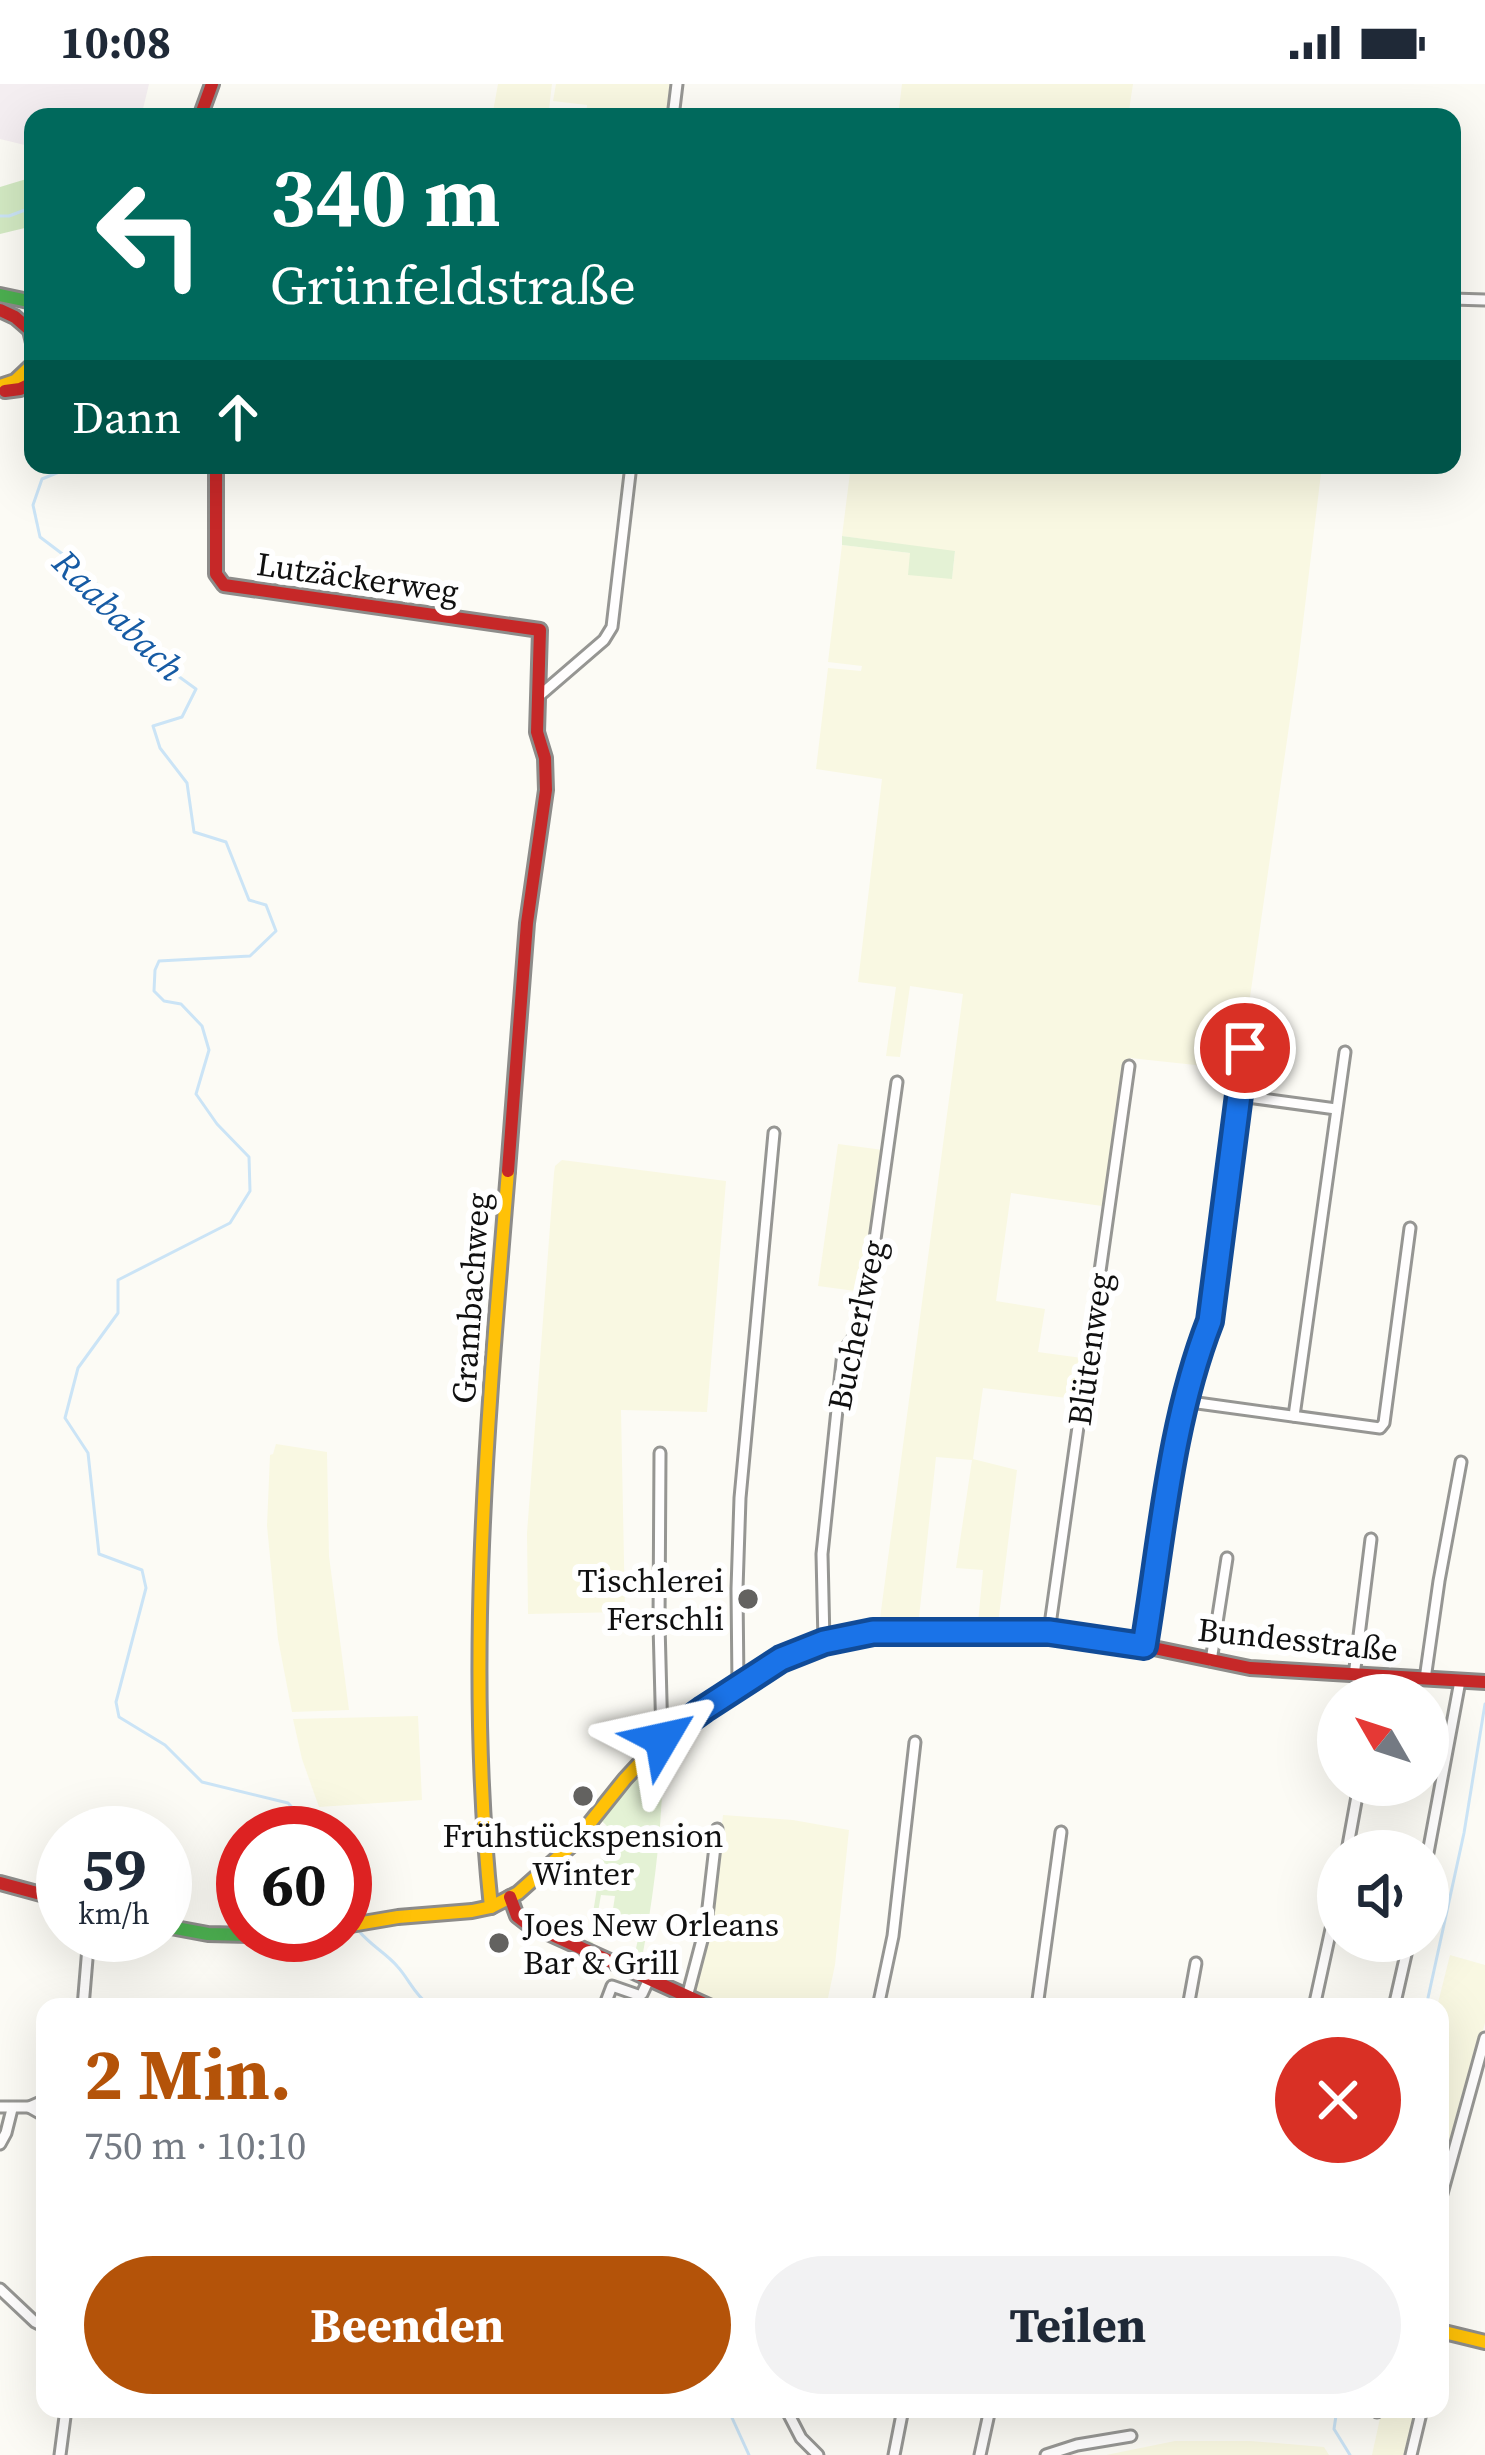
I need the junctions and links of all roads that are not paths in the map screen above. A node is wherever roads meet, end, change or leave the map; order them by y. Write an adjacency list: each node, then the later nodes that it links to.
1 (216, 474): 3 (main road, Lutzäckerweg)
2 (630, 474): 3 (street)
3 (539, 696): 37 (main road, Grambachweg)
4 (1245, 1048): 8 (street)
5 (1345, 1052): 9 (street)
6 (1129, 1066): 18 (street, Blütenweg)
7 (898, 1082): 19 (street, Bucherlweg)
8 (1240, 1096): 9 (street); 12 (street)
9 (1336, 1109): 13 (street)
10 (774, 1133): 28 (street)
11 (1410, 1228): 13 (street)
12 (1184, 1402): 13 (street); 20 (street)
13 (1294, 1416)
14 (660, 1453): 29 (street)
15 (1461, 1462): 24 (street)
16 (1371, 1539): 23 (street)
17 (1227, 1558): 21 (street)
18 (1049, 1632): 19 (main road, Bundesstraße); 20 (main road, Bundesstraße)
19 (824, 1642): 28 (main road, Bundesstraße)
20 (1144, 1646): 21 (main road, Bundesstraße)
21 (1211, 1661): 22 (main road, Bundesstraße)
22 (1328, 1674)
23 (1354, 1674)
24 (1426, 1674)
25 (1449, 1680): 26 (main road, Bundesstraße)
26 (1460, 1681): 27 (main road, Bundesstraße); 32 (street)
27 (1483, 1682)
28 (738, 1686): 29 (main road, Bundesstraße)
29 (662, 1739): 36 (main road, Bundesstraße)
30 (915, 1742): 47 (street)
31 (717, 1829): 44 (street)
32 (1432, 1830)
33 (1061, 1832): 48 (street)
34 (0, 1883): 35 (main road)
35 (36, 1893)
36 (510, 1898): 37 (main road, Bundesstraße); 43 (main road)
37 (491, 1907): 38 (main road, Bundesstraße)
38 (372, 1922)
39 (86, 1962): 45 (street)
40 (1324, 1962): 50 (street)
41 (1404, 1962): 51 (street)
42 (1196, 1964): 49 (street)
43 (649, 1979): 44 (main road); 46 (street)
44 (687, 1997)
45 (83, 1998)
46 (607, 1998)
47 (880, 1998)
48 (1038, 1998)
49 (1190, 1998)
50 (1316, 1998)
51 (1396, 1998)
52 (1485, 2038): 58 (street)
53 (36, 2104): 54 (street)
54 (29, 2107): 55 (street); 56 (street)
55 (6, 2108): 57 (street)
56 (36, 2111)
57 (0, 2144)
58 (1449, 2168)
59 (0, 2289): 60 (street)
60 (36, 2323)
61 (1449, 2335): 62 (main road)
62 (1485, 2342)
63 (65, 2418): 69 (street)
64 (790, 2418): 70 (street)
65 (901, 2418): 71 (street)
66 (988, 2418): 72 (street)
67 (1420, 2418): 74 (street)
68 (1131, 2436): 73 (street)
69 (60, 2455)
70 (818, 2455)
71 (894, 2455)
72 (980, 2455)
73 (1046, 2455)
74 (1411, 2455)

